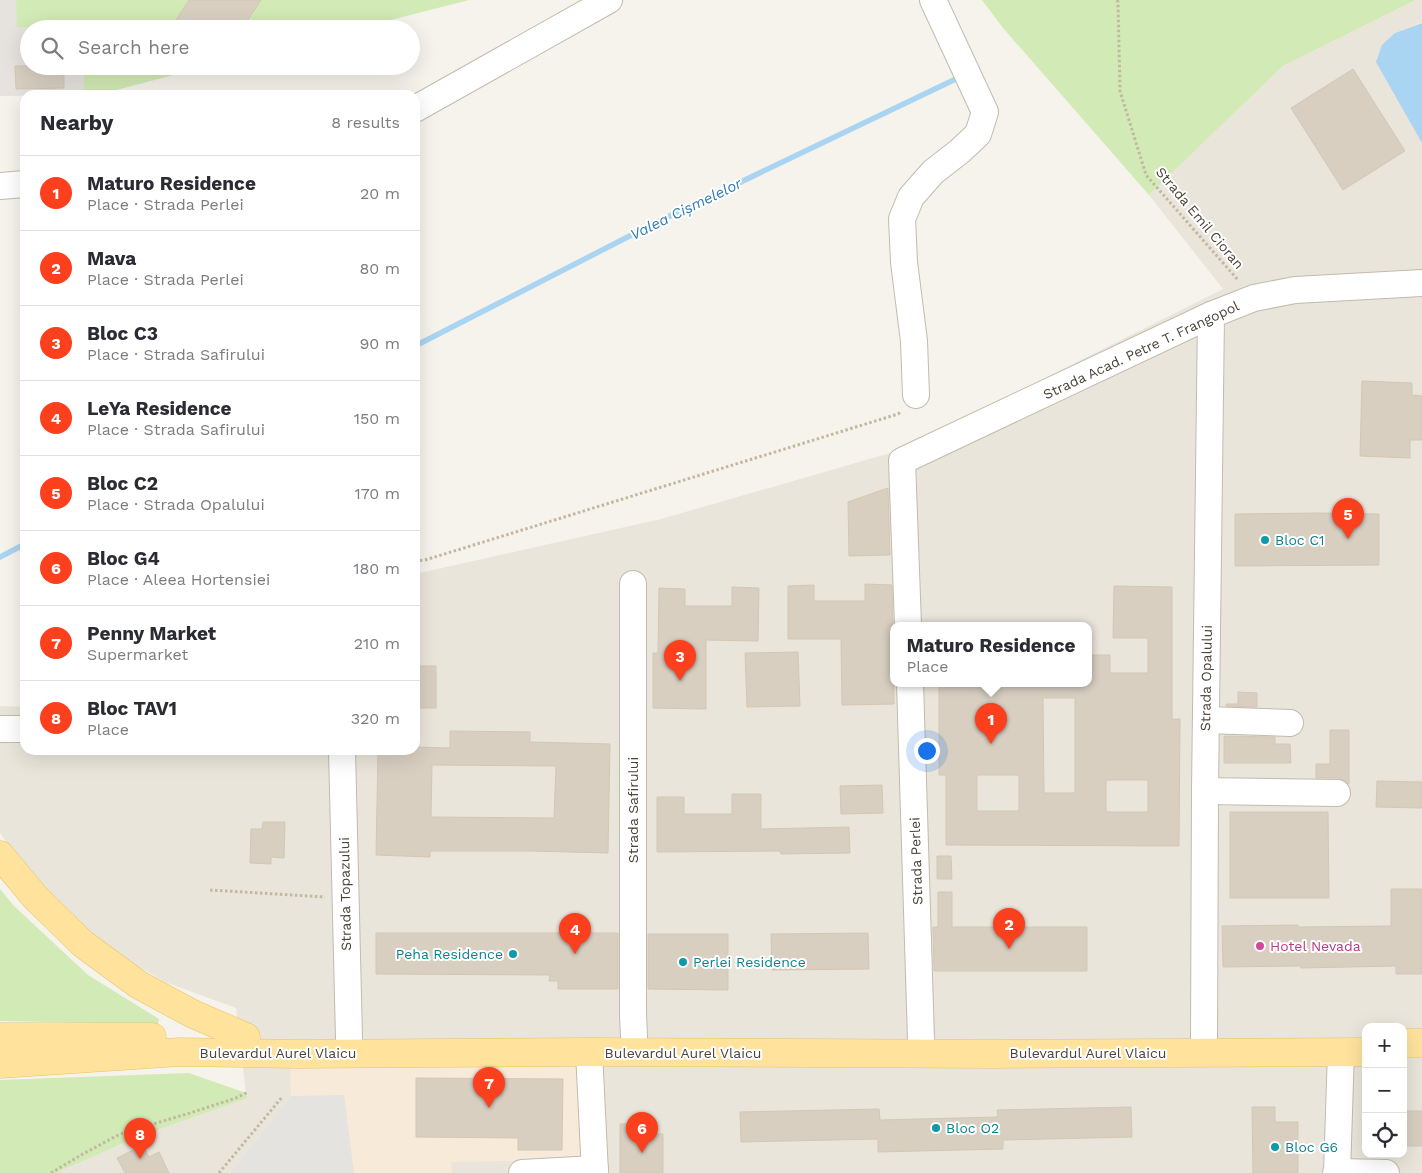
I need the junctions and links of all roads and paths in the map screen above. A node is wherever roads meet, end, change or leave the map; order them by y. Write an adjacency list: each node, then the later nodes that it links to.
1 (610, 0): 4 (street)
2 (933, 0): 10 (street)
3 (1117, 0): 8 (path, Strada Emil Cioran)
4 (420, 107)
5 (20, 184): 6 (street)
6 (0, 186)
7 (1422, 283): 8 (street, Strada Acad. Petre T. Frangopol)
8 (1254, 298): 9 (street, Strada Acad. Petre T. Frangopol)
9 (1211, 315): 13 (street, Strada Acad. Petre T. Frangopol); 15 (street, Strada Opalului)
10 (916, 395): 11 (path)
11 (420, 560)
12 (633, 584): 25 (street, Strada Safirului)
13 (908, 622)
14 (910, 687): 29 (street, Strada Perlei)
15 (1206, 720): 16 (street); 20 (street, Strada Opalului)
16 (1290, 723)
17 (0, 729): 18 (street)
18 (20, 729)
19 (342, 755): 24 (street, Strada Topazului)
20 (1205, 791): 21 (street); 30 (street, Strada Opalului)
21 (1337, 792)
22 (0, 855): 27 (main road)
23 (210, 890): 24 (path)
24 (346, 898): 28 (street, Strada Topazului)
25 (634, 1036): 28 (main road, Bulevardul Aurel Vlaicu); 29 (main road, Bulevardul Aurel Vlaicu)
26 (0, 1037): 27 (main road, Bulevardul Aurel Vlaicu)
27 (246, 1037): 28 (main road, Bulevardul Aurel Vlaicu)
28 (349, 1038)
29 (921, 1040): 30 (main road, Bulevardul Aurel Vlaicu)
30 (1204, 1042): 33 (main road, Bulevardul Aurel Vlaicu)
31 (1407, 1043): 32 (main road)
32 (1422, 1043)
33 (1358, 1049): 34 (main road, Bulevardul Aurel Vlaicu); 41 (street)
34 (589, 1052): 37 (main road, Bulevardul Aurel Vlaicu); 40 (street)
35 (1407, 1052): 36 (main road)
36 (1422, 1052)
37 (0, 1064)
38 (248, 1092): 42 (path)
39 (283, 1096): 43 (path)
40 (595, 1171): 44 (street)
41 (1336, 1172): 45 (street)
42 (51, 1173)
43 (219, 1173)
44 (522, 1173)
45 (1386, 1173)

